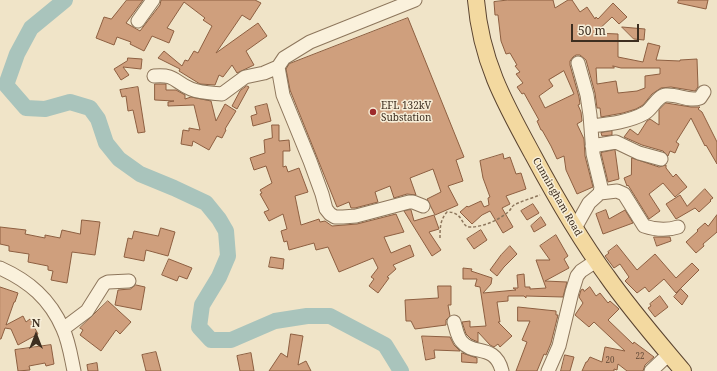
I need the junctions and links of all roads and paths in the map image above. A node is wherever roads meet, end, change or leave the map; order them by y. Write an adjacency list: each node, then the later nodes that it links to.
1 (153, 0): 4 (street)
2 (476, 0): 12 (main road, Cunningham Road)
3 (410, 1): 6 (street)
4 (138, 21)
5 (578, 63): 9 (street)
6 (278, 67): 7 (street); 14 (street)
7 (154, 76)
8 (704, 92): 9 (street)
9 (591, 126): 10 (street)
10 (592, 146): 11 (street); 13 (street)
11 (661, 159)
12 (552, 190): 16 (main road, Cunningham Road); 17 (path)
13 (600, 192): 15 (street); 16 (street)
14 (423, 206)
15 (678, 227)
16 (575, 228): 18 (main road, Cunningham Road)
17 (440, 238)
18 (596, 261): 23 (main road, Cunningham Road); 26 (street)
19 (0, 268): 22 (street)
20 (129, 281): 22 (street)
21 (454, 322): 25 (street)
22 (63, 329): 24 (street)
23 (668, 354): 27 (street); 28 (main road, Cunningham Road)
24 (74, 371)
25 (502, 371)
26 (548, 371)
27 (651, 371)
28 (682, 371)

